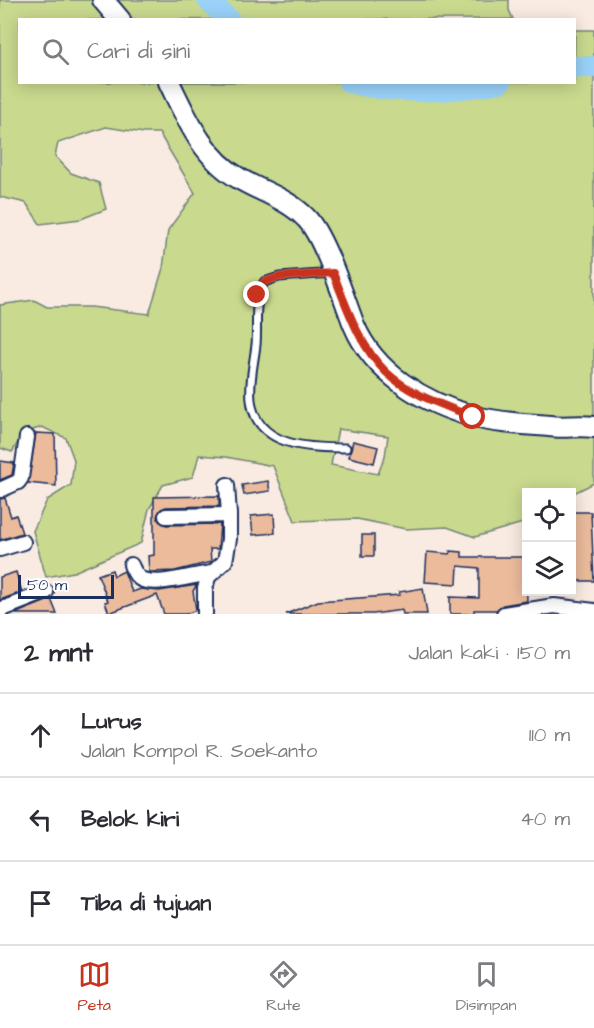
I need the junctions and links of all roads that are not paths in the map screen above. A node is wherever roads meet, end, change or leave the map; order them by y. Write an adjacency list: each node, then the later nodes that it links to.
1 (103, 0): 2 (main road)
2 (118, 18)
3 (170, 84): 4 (main road)
4 (333, 273): 5 (main road); 7 (lane)
5 (594, 428)
6 (27, 437): 9 (street)
7 (346, 448)
8 (227, 485): 10 (street)
9 (0, 490)
10 (229, 515): 11 (street); 15 (street)
11 (165, 516)
12 (23, 542): 13 (street)
13 (0, 549)
14 (131, 565): 15 (street)
15 (212, 573): 20 (street)
16 (46, 591): 17 (street)
17 (0, 610)
18 (594, 610): 19 (street)
19 (541, 611): 21 (street)
20 (205, 614)
21 (504, 614)

